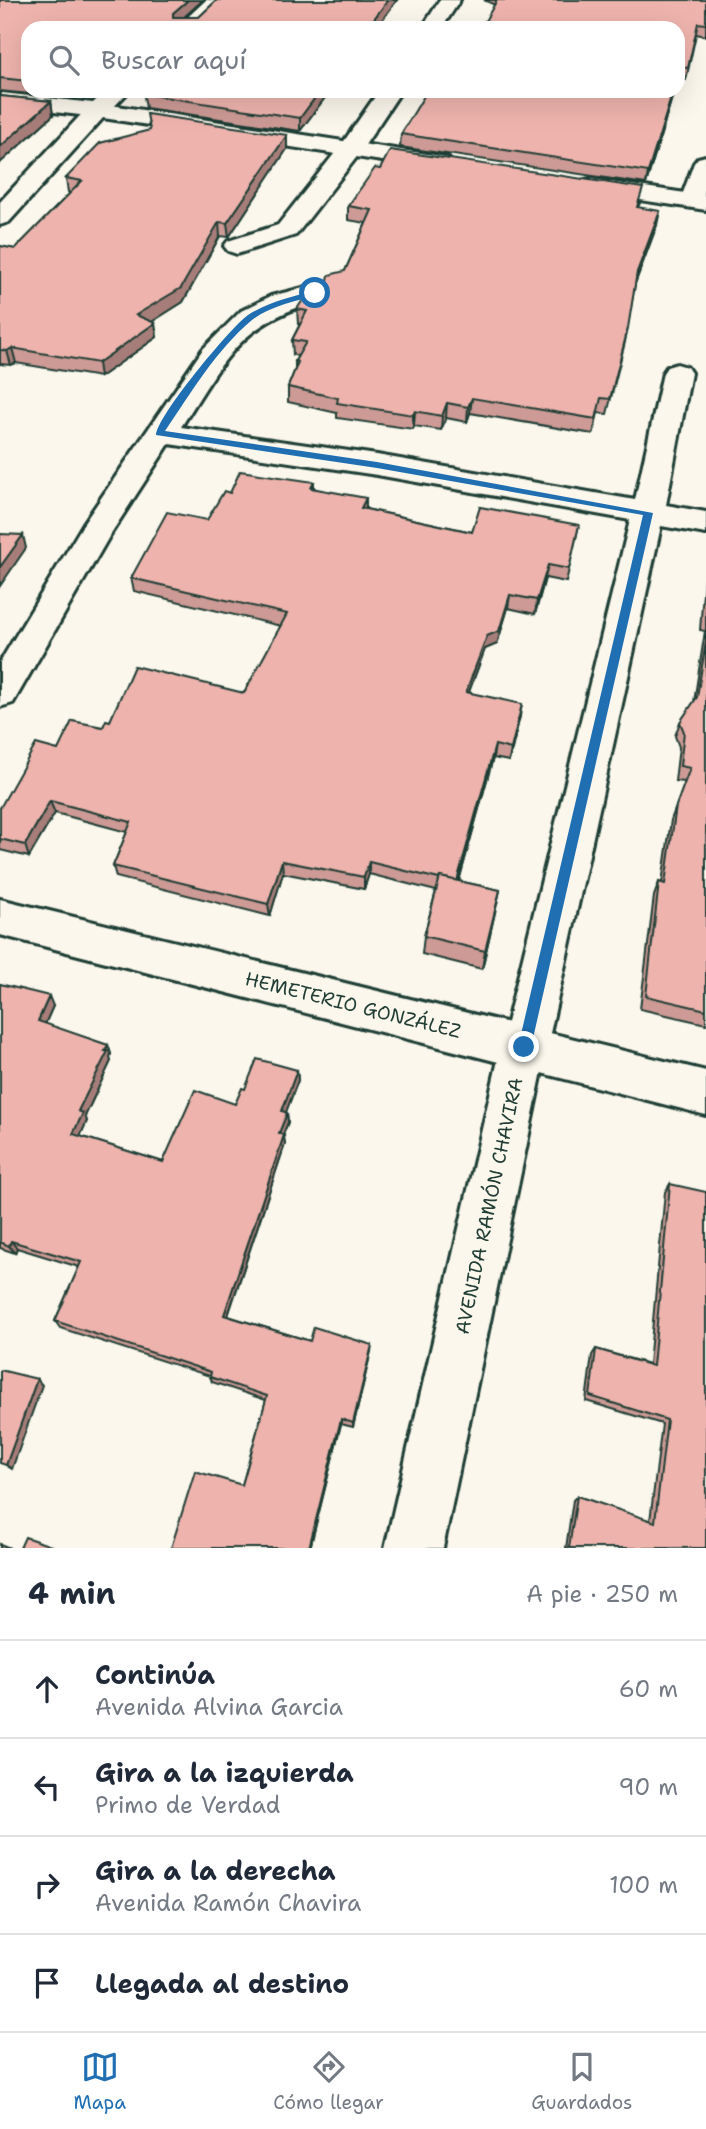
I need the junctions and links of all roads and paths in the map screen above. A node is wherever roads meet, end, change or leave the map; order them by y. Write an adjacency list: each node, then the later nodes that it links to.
1 (218, 0): 3 (street)
2 (450, 0): 4 (street)
3 (194, 21)
4 (436, 21)
5 (111, 98): 8 (street)
6 (385, 98): 9 (street)
7 (2, 100): 8 (street)
8 (98, 110): 9 (street); 14 (street)
9 (351, 149): 11 (street); 15 (street)
10 (706, 163): 13 (street)
11 (461, 166)
12 (571, 183): 13 (street)
13 (699, 202)
14 (0, 217)
15 (237, 246)
16 (315, 293): 18 (street)
17 (677, 373): 19 (street, AVENIDA RAMÓN CHAVIRA)
18 (159, 433): 19 (street); 21 (street)
19 (648, 513): 20 (street); 23 (street, AVENIDA RAMÓN CHAVIRA)
20 (706, 523)
21 (0, 693)
22 (0, 916): 23 (street, HEMETERIO GONZÁLEZ)
23 (524, 1047): 24 (street, HEMETERIO GONZÁLEZ); 25 (street, AVENIDA RAMÓN CHAVIRA)
24 (706, 1093)
25 (414, 1548)

